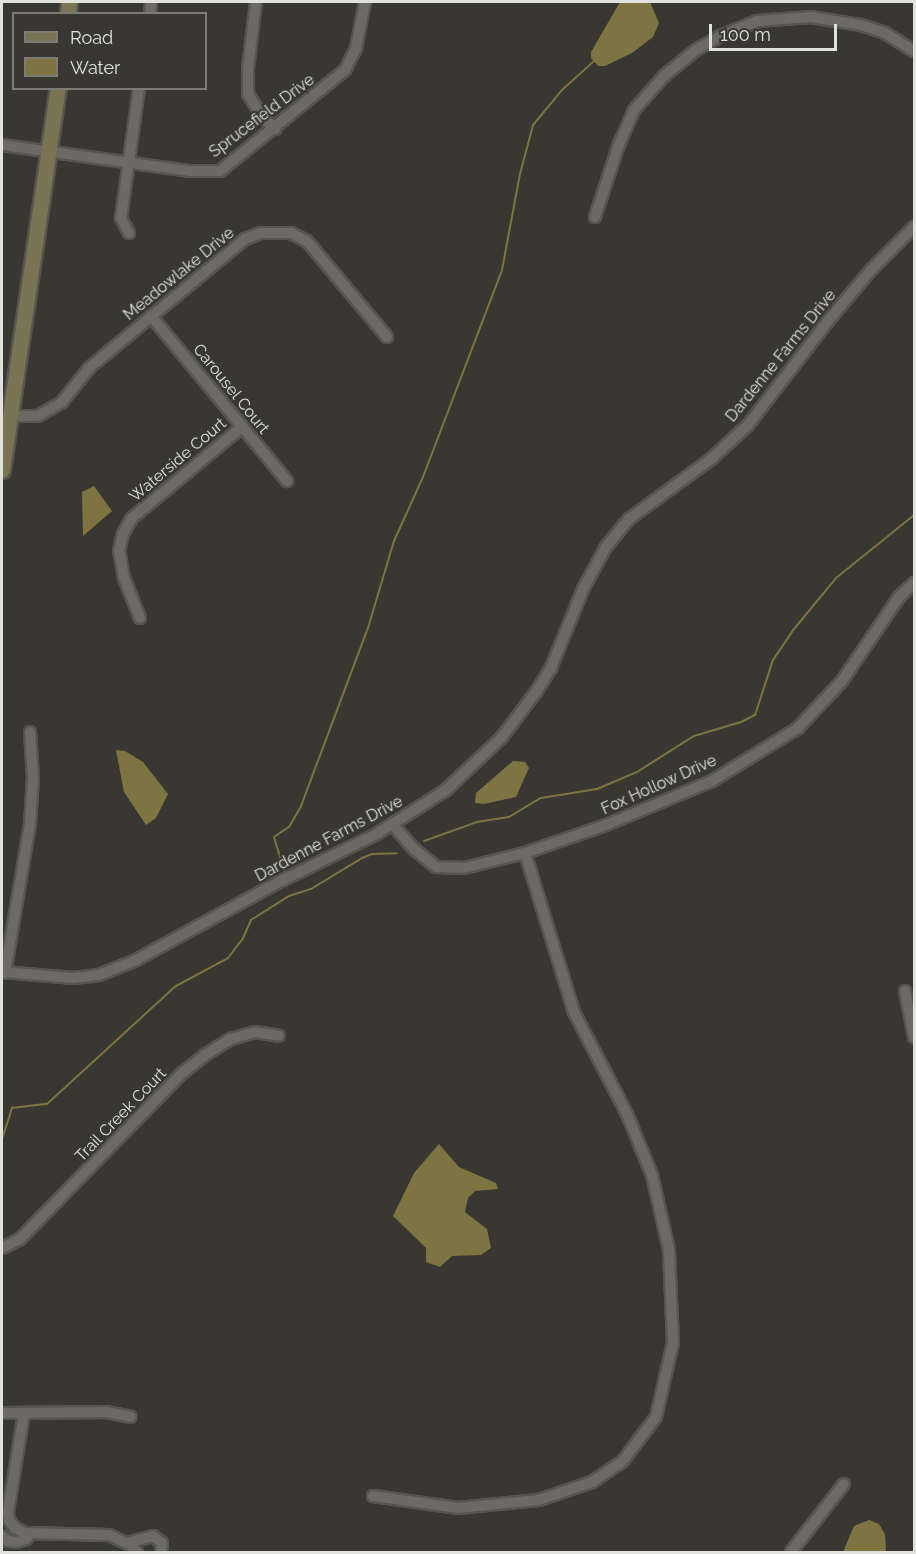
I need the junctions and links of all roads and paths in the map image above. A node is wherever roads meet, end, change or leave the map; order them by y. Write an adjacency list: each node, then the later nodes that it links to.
1 (256, 2): 6 (street)
2 (365, 2): 6 (street, Sprucefield Drive)
3 (915, 51): 10 (street)
4 (58, 90): 8 (main road)
5 (139, 90): 9 (street)
6 (275, 129): 9 (street, Sprucefield Drive)
7 (2, 145): 8 (street, Sprucefield Drive)
8 (49, 151): 9 (street, Sprucefield Drive); 15 (main road)
9 (128, 163): 12 (street)
10 (595, 217)
11 (915, 227): 22 (street, Dardenne Farms Drive)
12 (129, 233)
13 (151, 316): 14 (street, Meadowlake Drive); 15 (street, Meadowlake Drive); 16 (street, Carousel Court)
14 (387, 337)
15 (11, 416): 17 (main road)
16 (242, 427): 18 (street, Carousel Court); 20 (street, Waterside Court)
17 (2, 470)
18 (287, 482)
19 (915, 583): 23 (street, Fox Hollow Drive)
20 (140, 618)
21 (30, 732): 24 (street)
22 (393, 825): 23 (street, Fox Hollow Drive); 24 (street, Dardenne Farms Drive)
23 (525, 853): 33 (street)
24 (3, 972)
25 (905, 991): 27 (street)
26 (279, 1036): 28 (street, Trail Creek Court)
27 (915, 1037)
28 (2, 1248)
29 (2, 1413): 30 (street)
30 (24, 1413): 31 (street); 34 (street)
31 (131, 1417)
32 (844, 1484): 41 (street)
33 (373, 1496)
34 (8, 1512): 35 (street); 36 (street)
35 (2, 1522)
36 (30, 1533): 37 (street); 38 (street)
37 (2, 1536)
38 (127, 1543): 39 (street); 40 (street)
39 (137, 1552)
40 (161, 1552)
41 (791, 1552)

